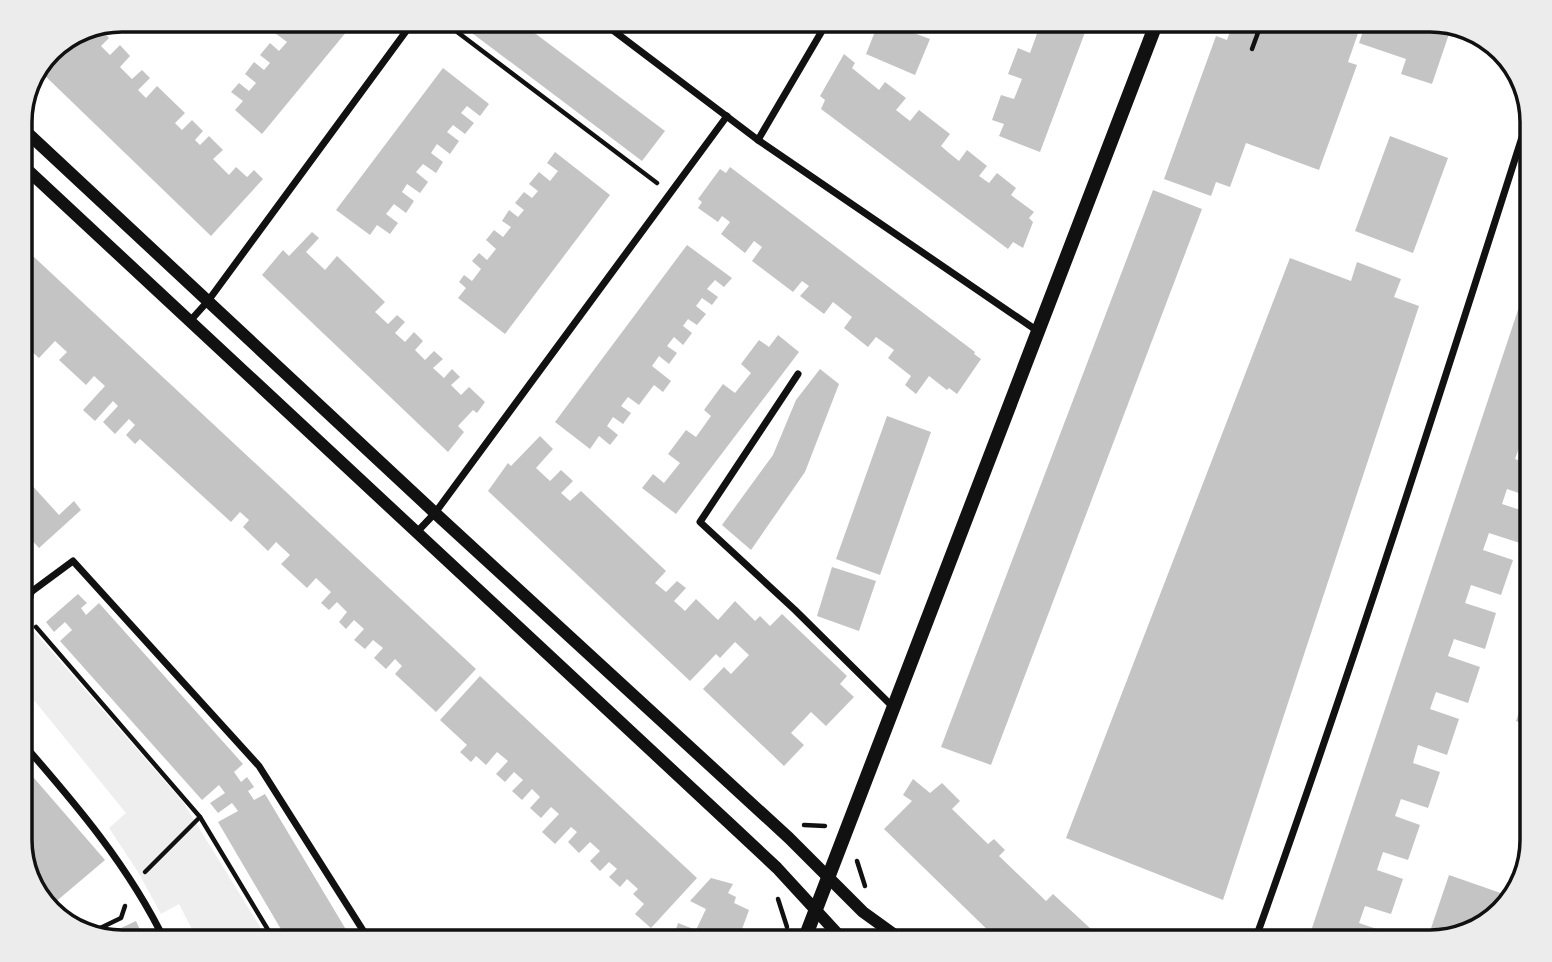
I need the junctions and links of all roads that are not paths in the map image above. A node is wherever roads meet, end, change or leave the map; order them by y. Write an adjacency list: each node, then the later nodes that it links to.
1 (405, 32): 10 (street)
2 (615, 32): 5 (street)
3 (821, 32): 7 (street)
4 (1153, 32): 12 (main road)
5 (727, 117): 7 (street); 14 (street)
6 (32, 137): 10 (street)
7 (758, 140): 12 (street)
8 (1520, 143): 26 (street)
9 (32, 174): 11 (street)
10 (208, 301): 11 (street); 14 (street)
11 (190, 321): 15 (street)
12 (1039, 332): 17 (main road)
13 (798, 374): 17 (street)
14 (435, 513): 15 (street); 19 (street)
15 (417, 532): 20 (street)
16 (32, 591): 22 (street)
17 (893, 708): 19 (main road)
18 (32, 754): 21 (street)
19 (827, 876): 20 (main road); 25 (street)
20 (815, 909): 23 (main road); 24 (street)
21 (159, 930)
22 (363, 930)
23 (808, 930)
24 (834, 930)
25 (887, 930)
26 (1259, 930)

